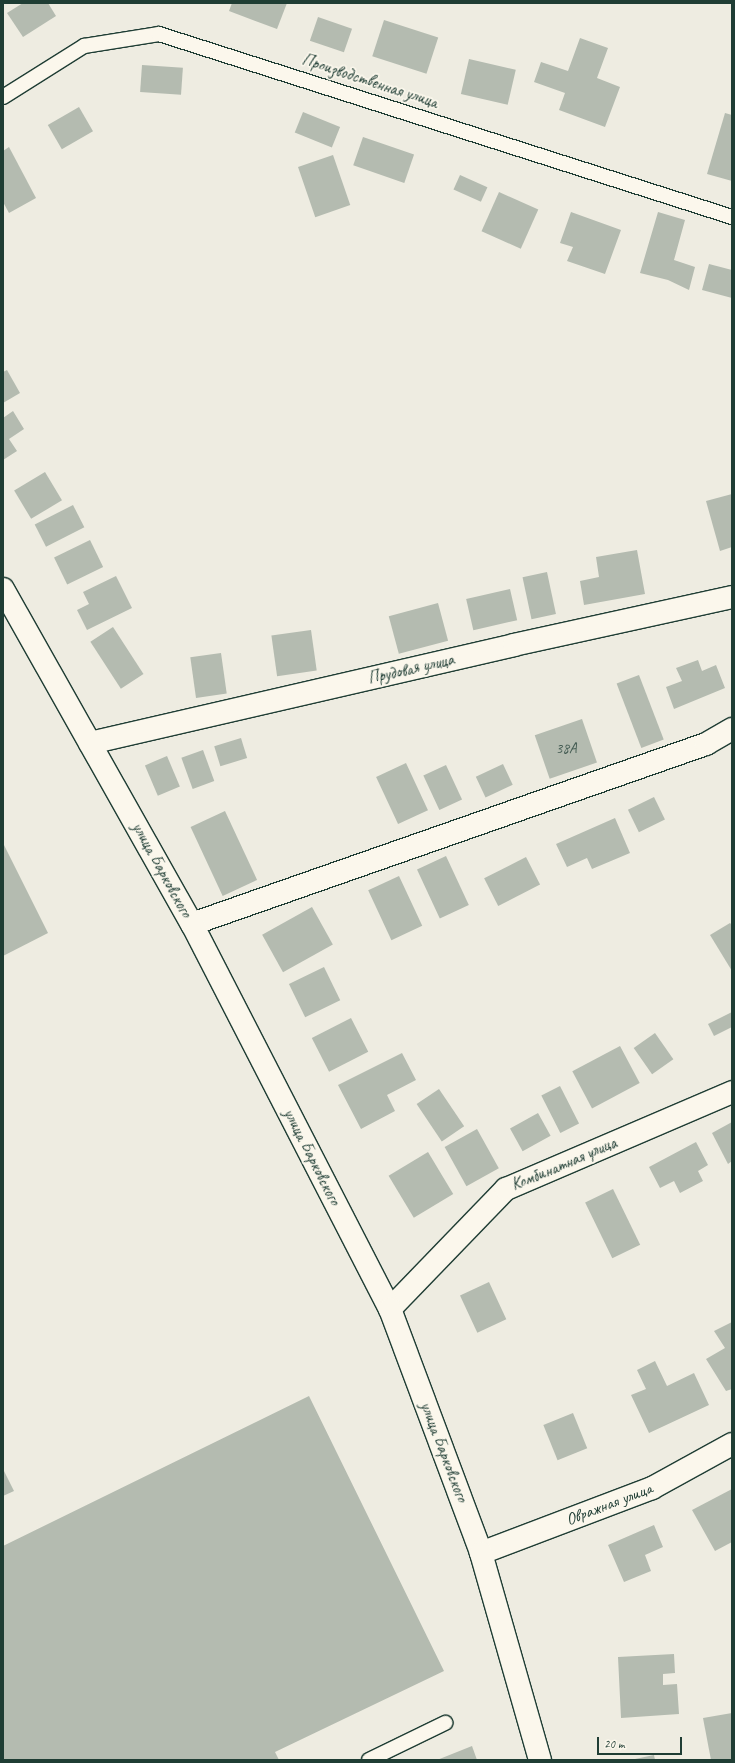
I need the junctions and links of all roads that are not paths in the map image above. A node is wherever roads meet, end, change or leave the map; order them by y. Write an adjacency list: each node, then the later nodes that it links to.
1 (3, 97): 2 (lane, Производственная улица)
2 (732, 217)
3 (3, 589): 6 (street, улица Барковского)
4 (732, 597): 6 (street, Прудовая улица)
5 (732, 729): 7 (street)
6 (90, 743): 7 (street, улица Барковского)
7 (192, 924): 9 (street, улица Барковского)
8 (732, 1092): 9 (street, Комбинатная улица)
9 (390, 1309): 11 (street, улица Барковского)
10 (732, 1444): 11 (street, Овражная улица)
11 (481, 1553): 14 (street, улица Барковского)
12 (445, 1723): 13 (lane)
13 (369, 1760)
14 (540, 1760)

